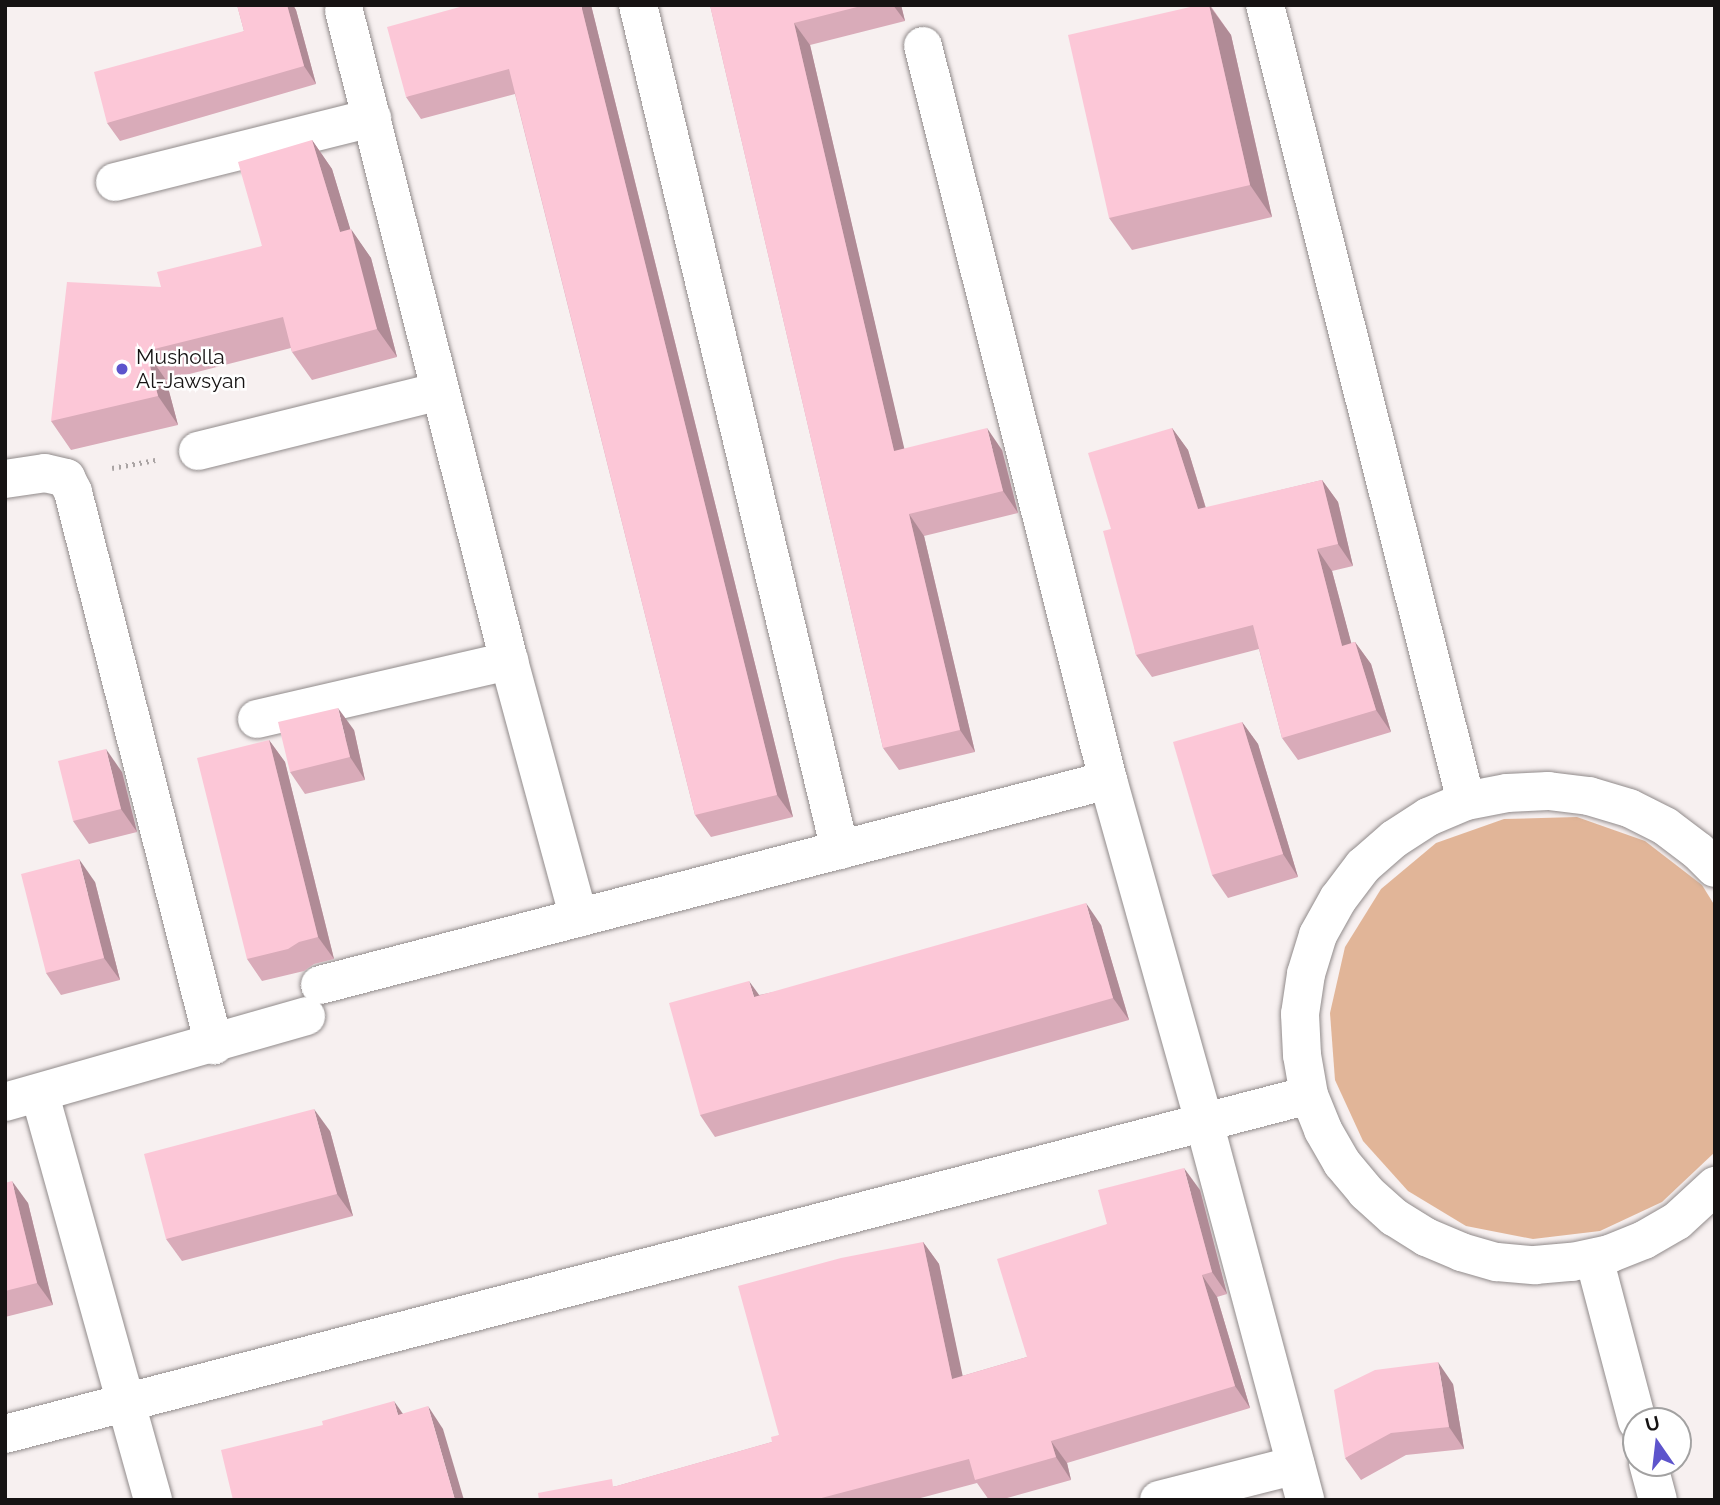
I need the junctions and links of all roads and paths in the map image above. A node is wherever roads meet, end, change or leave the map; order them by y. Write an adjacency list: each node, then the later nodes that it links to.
1 (638, 5): 15 (street)
2 (1265, 5): 14 (street)
3 (344, 11): 5 (street)
4 (923, 46): 13 (street)
5 (372, 118): 6 (street); 7 (street)
6 (115, 182)
7 (440, 391): 8 (street); 11 (street)
8 (198, 452): 9 (path)
9 (66, 478): 10 (street); 18 (street)
10 (5, 479)
11 (509, 661): 12 (street); 17 (street)
12 (257, 719)
13 (1108, 780): 15 (street); 21 (street)
14 (1466, 801): 16 (street); 19 (street)
15 (840, 850): 17 (street)
16 (1715, 868)
17 (579, 918): 18 (street)
18 (214, 1045): 20 (street)
19 (1309, 1095): 21 (street); 23 (street)
20 (14, 1100): 24 (street)
21 (1204, 1122): 24 (street); 28 (street)
22 (1715, 1186): 23 (street)
23 (1594, 1258): 25 (street)
24 (124, 1403): 26 (street); 29 (street)
25 (1633, 1407)
26 (5, 1434)
27 (1652, 1477): 31 (street)
28 (1301, 1482): 30 (street)
29 (153, 1500)
30 (1159, 1500)
31 (1658, 1500)

